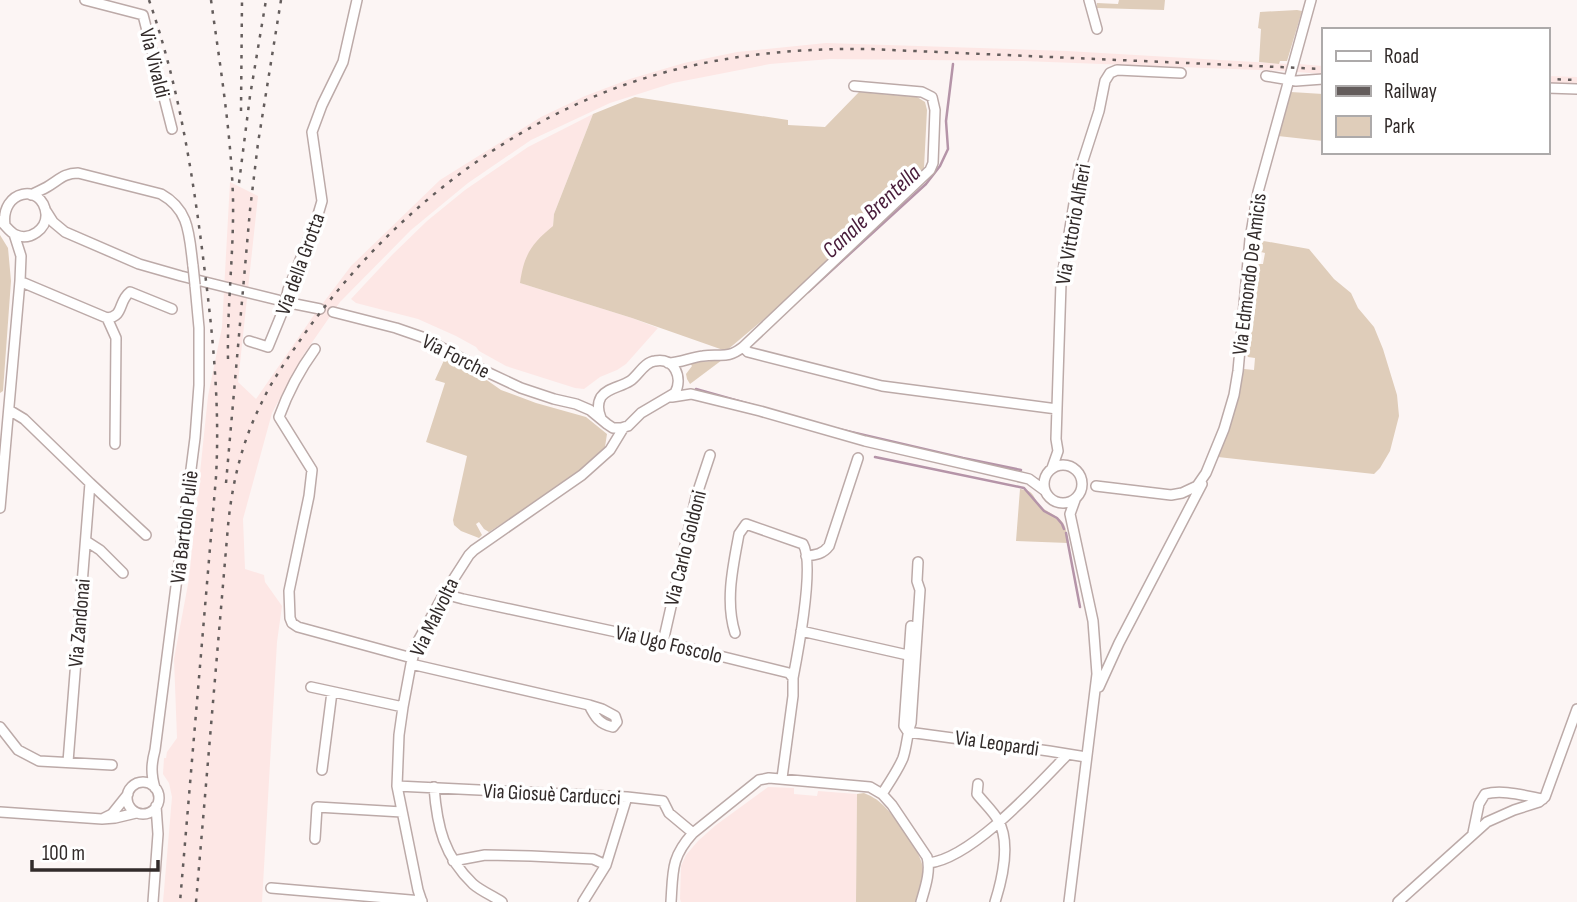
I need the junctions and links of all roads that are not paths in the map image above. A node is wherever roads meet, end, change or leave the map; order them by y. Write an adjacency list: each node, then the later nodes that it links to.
1 (85, 0): 13 (street, Via Vivaldi)
2 (357, 0): 24 (street, Via della Grotta, bridge)
3 (1088, 0): 5 (street)
4 (1311, 0): 9 (street, Via Edmondo De Amicis)
5 (1097, 29)
6 (1181, 73): 39 (street, Via Vittorio Alfieri)
7 (1266, 76): 9 (street)
8 (1322, 79): 9 (street)
9 (1289, 80): 51 (street, Via Edmondo De Amicis)
10 (854, 86): 30 (street)
11 (1549, 88): 12 (street)
12 (1577, 89)
13 (172, 128)
14 (48, 187): 15 (street, Via Bartolo Puliè); 17 (street); 90 (street, Via Bartolo Puliè, bridge)
15 (31, 195): 16 (street); 17 (street)
16 (4, 203): 18 (street)
17 (45, 208): 19 (street); 21 (street)
18 (3, 223): 20 (street)
19 (65, 232): 21 (street); 24 (street)
20 (14, 234): 21 (street); 22 (street)
21 (34, 234): 22 (street)
22 (21, 257): 40 (street)
23 (24, 283): 28 (street)
24 (285, 304): 26 (street); 29 (street, Via della Grotta)
25 (172, 309): 28 (street)
26 (320, 309)
27 (333, 312): 38 (street, Via Forche)
28 (107, 318): 43 (street)
29 (249, 341)
30 (743, 348): 32 (street); 39 (street)
31 (315, 349): 76 (street)
32 (687, 361): 33 (street); 34 (street)
33 (668, 363): 34 (street); 36 (street, Via Forche)
34 (679, 380): 35 (street); 37 (street)
35 (691, 394): 37 (street); 53 (street)
36 (601, 398): 38 (street, Via Forche); 41 (street)
37 (670, 398): 42 (street)
38 (576, 404): 41 (street, Via Forche)
39 (1057, 409): 45 (street, Via Vittorio Alfieri)
40 (9, 410): 49 (street); 54 (street)
41 (604, 421): 42 (street, Via Forche); 44 (street)
42 (624, 427): 44 (street, Via Malvolta)
43 (115, 444)
44 (612, 446): 69 (street, Via Malvolta)
45 (1058, 451): 48 (street); 50 (street, Via Vittorio Alfieri)
46 (710, 455): 72 (street, Via Carlo Goldoni)
47 (858, 458): 66 (street)
48 (1068, 465): 50 (street); 52 (street)
49 (2, 466): 61 (street)
50 (1051, 469): 53 (street); 56 (street)
51 (1208, 470): 57 (street); 58 (street); 63 (street, Via Edmondo De Amicis)
52 (1082, 477): 55 (street); 59 (street)
53 (1029, 479): 56 (street)
54 (90, 483): 64 (street); 65 (street, Via Zandonai)
55 (1096, 486): 57 (street); 59 (street)
56 (1044, 490): 60 (street)
57 (1143, 491): 58 (street)
58 (1172, 495): 63 (street)
59 (1077, 497): 60 (street); 62 (street)
60 (1056, 502): 62 (street)
61 (0, 508)
62 (1070, 514): 74 (street)
63 (1184, 517): 73 (street, Via Edmondo De Amicis)
64 (146, 535)
65 (86, 541): 68 (street); 88 (street, Via Zandonai)
66 (807, 556): 70 (street); 71 (street)
67 (919, 562): 75 (street)
68 (123, 573)
69 (444, 594): 72 (street, Via Ugo Foscolo); 76 (street, Via Malvolta)
70 (802, 631): 75 (street); 77 (street)
71 (736, 633)
72 (663, 642): 77 (street, Via Ugo Foscolo)
73 (1119, 643): 74 (street); 80 (street, Via Edmondo De Amicis)
74 (1096, 647): 80 (street, Via Edmondo De Amicis)
75 (912, 656): 85 (street)
76 (412, 661): 81 (street); 82 (street, Via Malvolta)
77 (793, 678): 92 (street)
78 (311, 687): 79 (street)
79 (331, 692): 82 (street); 91 (street)
80 (1094, 701): 87 (street, Via Edmondo De Amicis)
81 (589, 705)
82 (403, 707): 95 (street, Via Malvolta)
83 (1577, 709): 101 (street)
84 (0, 727): 88 (street)
85 (908, 732): 86 (street, Via Leopardi); 99 (street)
86 (1067, 755): 87 (street, Via Leopardi); 107 (street)
87 (1086, 757): 123 (street, Via Edmondo De Amicis)
88 (68, 762): 89 (street)
89 (112, 765)
90 (151, 767): 93 (street, Via Bartolo Puliè); 96 (street, Via Bartolo Puliè)
91 (323, 770)
92 (782, 778): 99 (street); 108 (street)
93 (138, 783): 96 (street); 98 (street)
94 (978, 784): 107 (street)
95 (397, 786): 97 (street, Via Giosuè Carducci); 103 (street, Via Malvolta)
96 (155, 788): 102 (street)
97 (434, 788): 100 (street, Via Giosuè Carducci); 112 (street)
98 (128, 794): 105 (street); 106 (street)
99 (882, 794): 113 (street)
100 (627, 797): 108 (street, Via Giosuè Carducci); 114 (street)
101 (1543, 799): 109 (street); 109 (street)
102 (156, 806): 105 (street); 110 (street)
103 (402, 812): 111 (street); 117 (street, Via Malvolta)
104 (0, 813): 106 (street)
105 (140, 813): 106 (street); 110 (street)
106 (102, 819)
107 (1000, 822): 113 (street); 122 (street)
108 (693, 833): 120 (street)
109 (1472, 833): 124 (street)
110 (158, 834): 116 (street)
111 (315, 839)
112 (453, 861): 114 (street); 118 (street)
113 (929, 863): 121 (street)
114 (606, 865): 119 (street)
115 (271, 888): 117 (street)
116 (153, 902)
117 (422, 902)
118 (502, 902)
119 (583, 902)
120 (671, 902)
121 (921, 902)
122 (996, 902)
123 (1069, 902)
124 (1398, 902)

